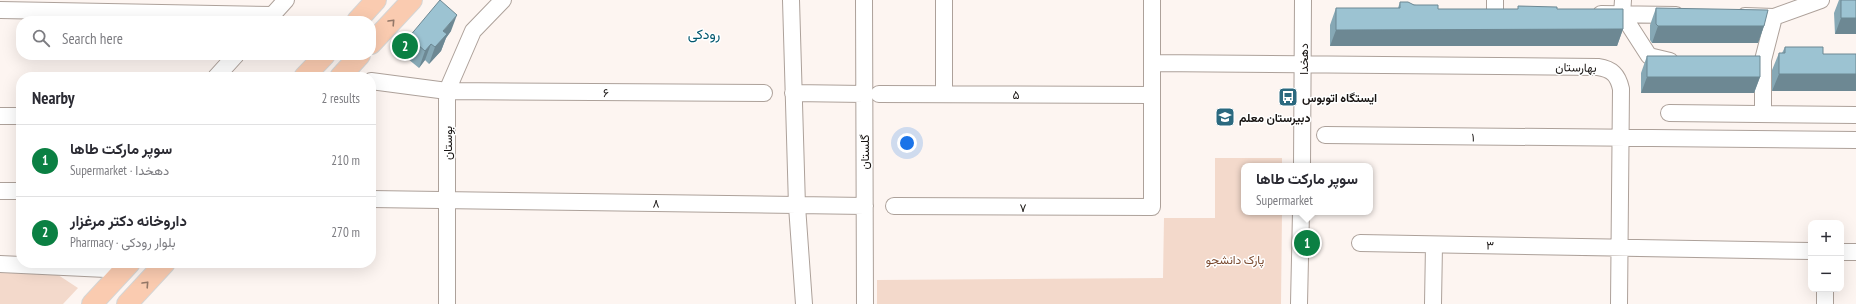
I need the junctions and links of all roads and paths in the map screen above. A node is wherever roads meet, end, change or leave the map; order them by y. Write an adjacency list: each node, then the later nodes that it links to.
1 (286, 0): 18 (street)
2 (376, 0): 19 (main road)
3 (412, 0): 22 (main road, one-way to 3)
4 (503, 0): 33 (street, بوستان)
5 (791, 0): 35 (street)
6 (864, 0): 36 (street, گلستان)
7 (944, 0): 37 (street)
8 (1152, 0): 27 (street)
9 (1303, 0): 28 (street, دهخدا)
10 (1821, 0): 21 (street)
11 (1623, 7): 15 (street); 16 (street); 26 (street)
12 (1501, 9): 14 (street)
13 (0, 10): 17 (street)
14 (1479, 13)
15 (1583, 14)
16 (1694, 15)
17 (202, 16)
18 (272, 16)
19 (362, 16)
20 (1734, 16): 21 (street)
21 (1774, 17): 40 (street)
22 (376, 39)
23 (231, 60): 29 (street)
24 (320, 60): 30 (main road)
25 (356, 60): 31 (main road)
26 (1688, 61)
27 (1152, 63): 28 (street, بهارستان); 38 (street)
28 (1304, 65): 45 (street, بهارستان); 47 (street, دهخدا)
29 (221, 72)
30 (309, 72)
31 (346, 72)
32 (376, 81): 33 (street)
33 (448, 92): 34 (street, ۶); 51 (street, بوستان)
34 (764, 93)
35 (793, 93): 36 (street, ۵); 52 (street)
36 (872, 94): 37 (street, ۵); 53 (street, گلستان)
37 (944, 94): 38 (street, ۵)
38 (1152, 95): 54 (street, ۷)
39 (1669, 113): 40 (street)
40 (1764, 114): 41 (street)
41 (1856, 115)
42 (0, 116): 43 (street)
43 (16, 116)
44 (1325, 135): 45 (street, ۱)
45 (1622, 138): 46 (street, ۱); 58 (street, بهارستان)
46 (1856, 140)
47 (1302, 163)
48 (0, 191): 49 (street)
49 (16, 191)
50 (376, 199): 51 (street, ۸)
51 (448, 199): 52 (street, ۸); 71 (street, بوستان)
52 (797, 206): 53 (street, ۸); 72 (street)
53 (865, 206): 73 (street, گلستان)
54 (894, 206)
55 (1301, 215): 74 (street)
56 (1360, 244): 57 (street, ۳)
57 (1434, 245): 58 (street, ۳); 75 (street)
58 (1619, 247): 59 (street, ۳); 76 (street, بهارستان)
59 (1808, 251)
60 (1844, 252): 61 (street)
61 (1856, 252)
62 (0, 264): 63 (street)
63 (16, 265)
64 (85, 268): 67 (street)
65 (125, 268): 69 (main road)
66 (160, 268): 70 (main road, one-way to 66)
67 (106, 269)
68 (1825, 292): 77 (street)
69 (92, 304)
70 (127, 304)
71 (448, 304)
72 (804, 304)
73 (865, 304)
74 (1299, 304)
75 (1433, 304)
76 (1619, 304)
77 (1825, 304)

